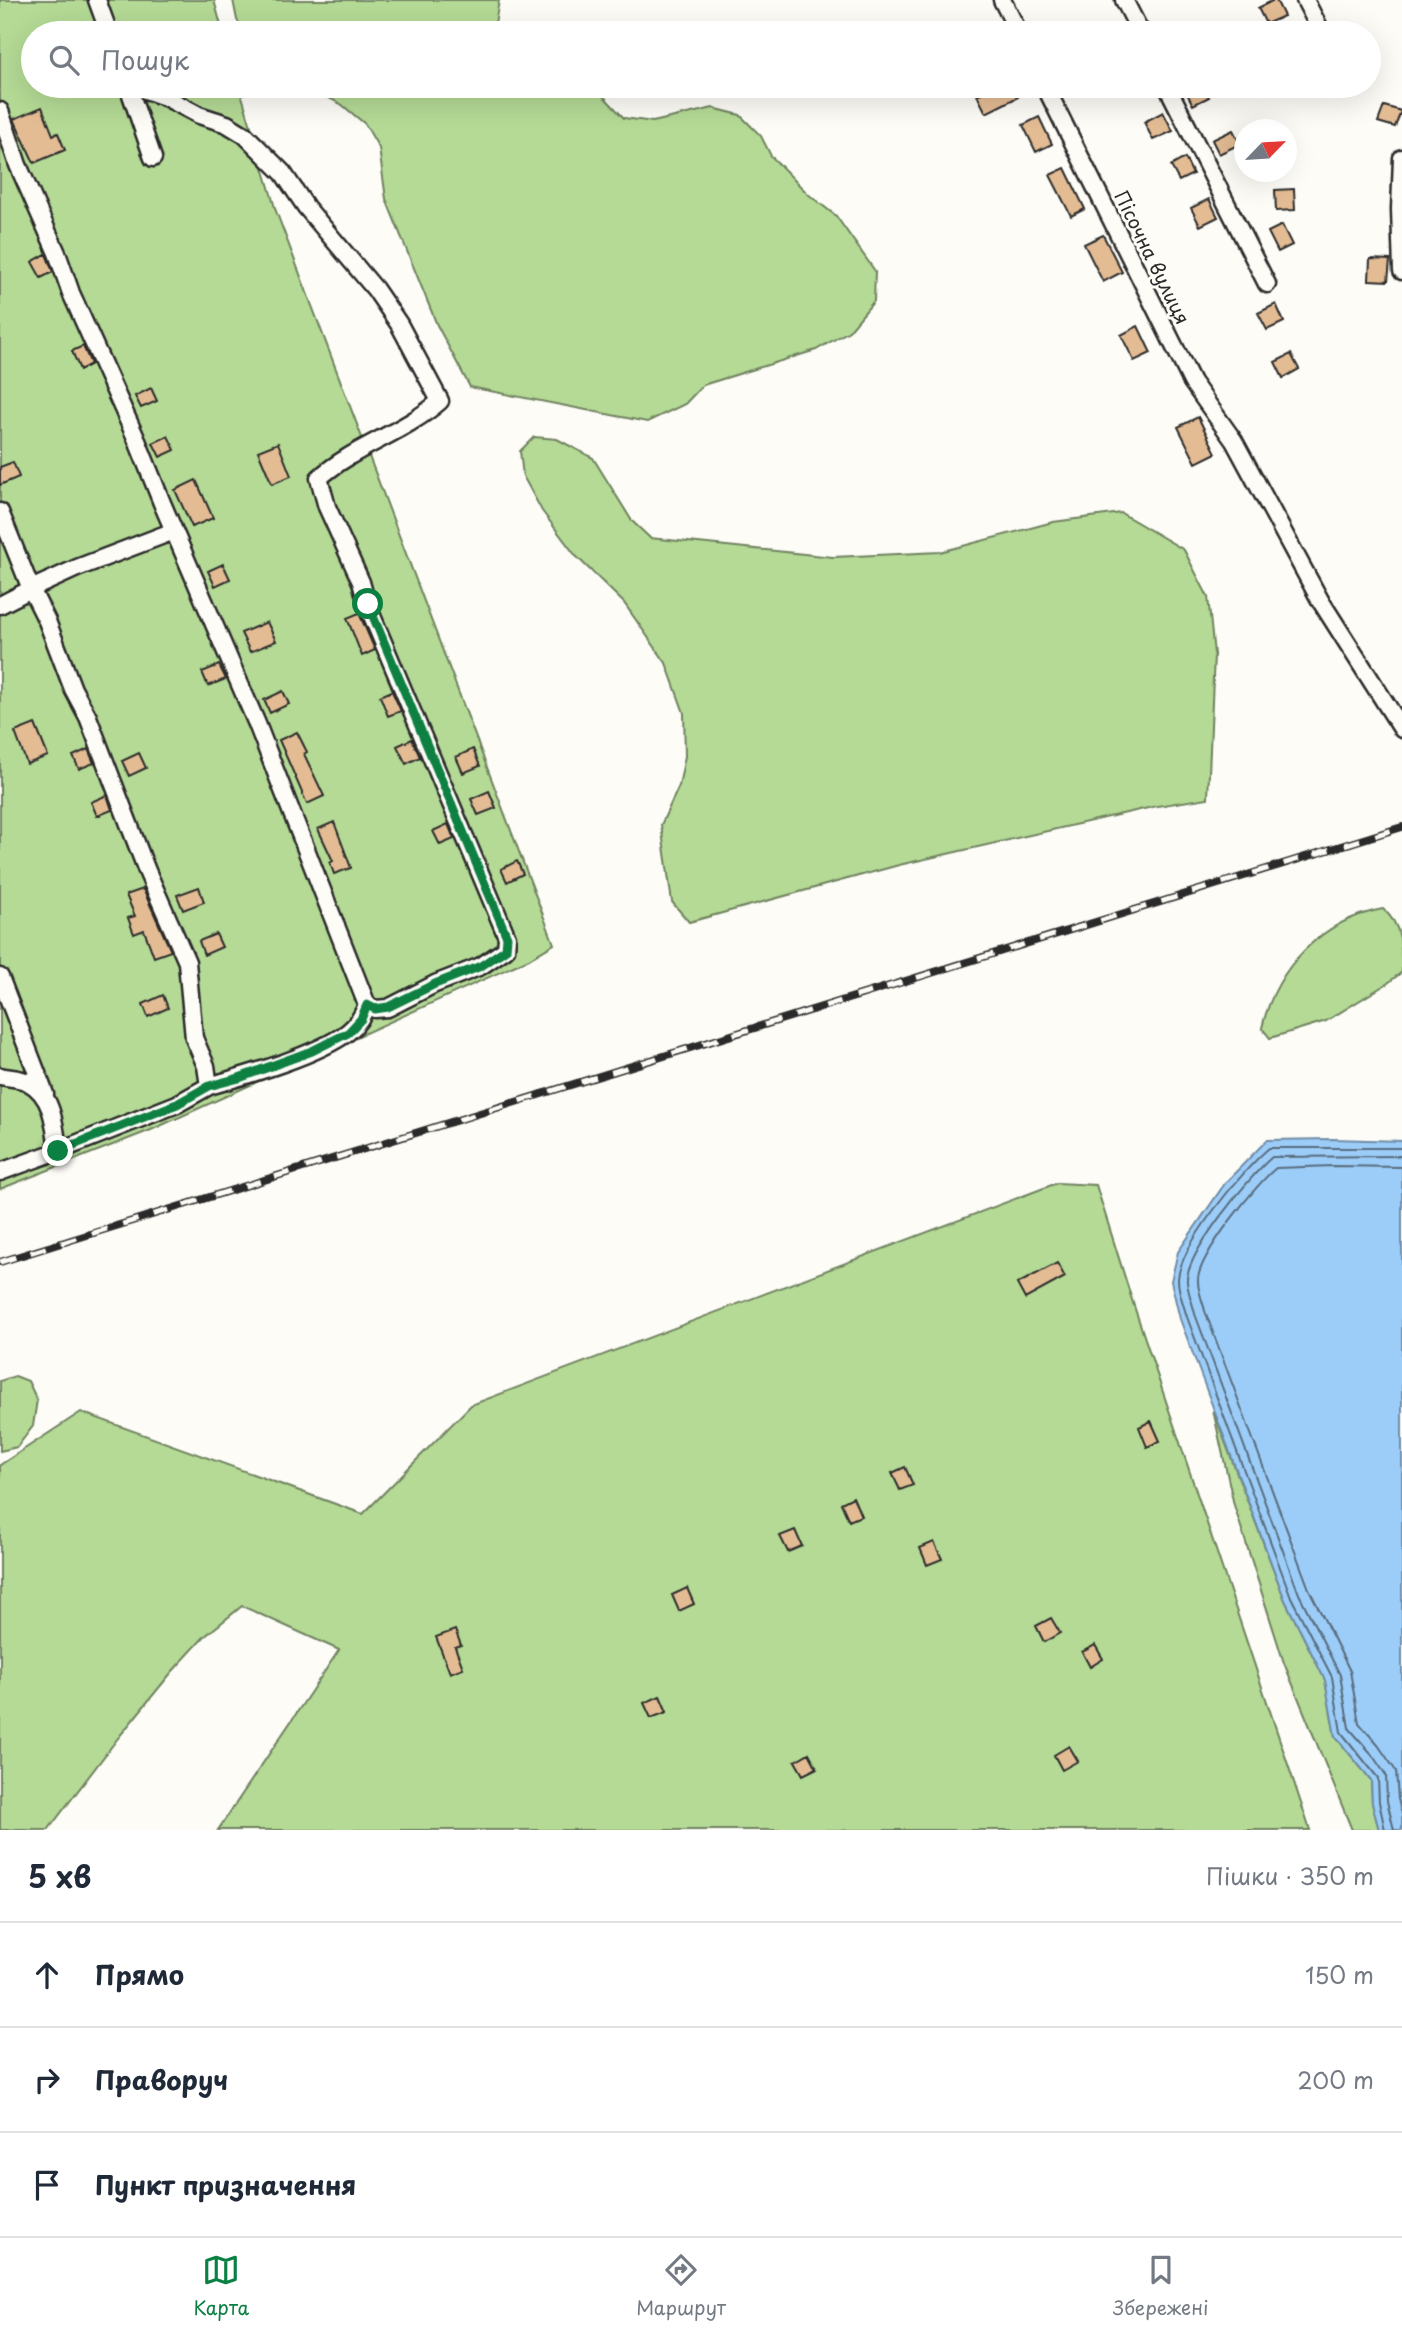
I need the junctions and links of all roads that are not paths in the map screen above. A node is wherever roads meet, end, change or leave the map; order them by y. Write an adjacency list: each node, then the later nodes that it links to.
1 (97, 0): 5 (street)
2 (1002, 0): 6 (street)
3 (1124, 0): 7 (street)
4 (1305, 0): 8 (street)
5 (105, 21)
6 (1013, 21)
7 (1135, 21)
8 (1316, 21)
9 (132, 98): 14 (street)
10 (167, 98): 24 (street)
11 (1051, 98): 22 (street, Пісочна вулиця)
12 (1173, 98): 17 (street)
13 (0, 111): 19 (street)
14 (153, 158)
15 (1402, 158): 16 (street)
16 (1402, 271)
17 (1267, 284)
18 (0, 512): 20 (street)
19 (174, 531): 20 (street); 24 (street)
20 (31, 589): 21 (street); 26 (street)
21 (0, 605)
22 (1402, 729)
23 (0, 977): 27 (street)
24 (367, 1005): 26 (street)
25 (0, 1076): 27 (street)
26 (209, 1086): 28 (street)
27 (45, 1094): 28 (street)
28 (58, 1151): 29 (street)
29 (0, 1172)

